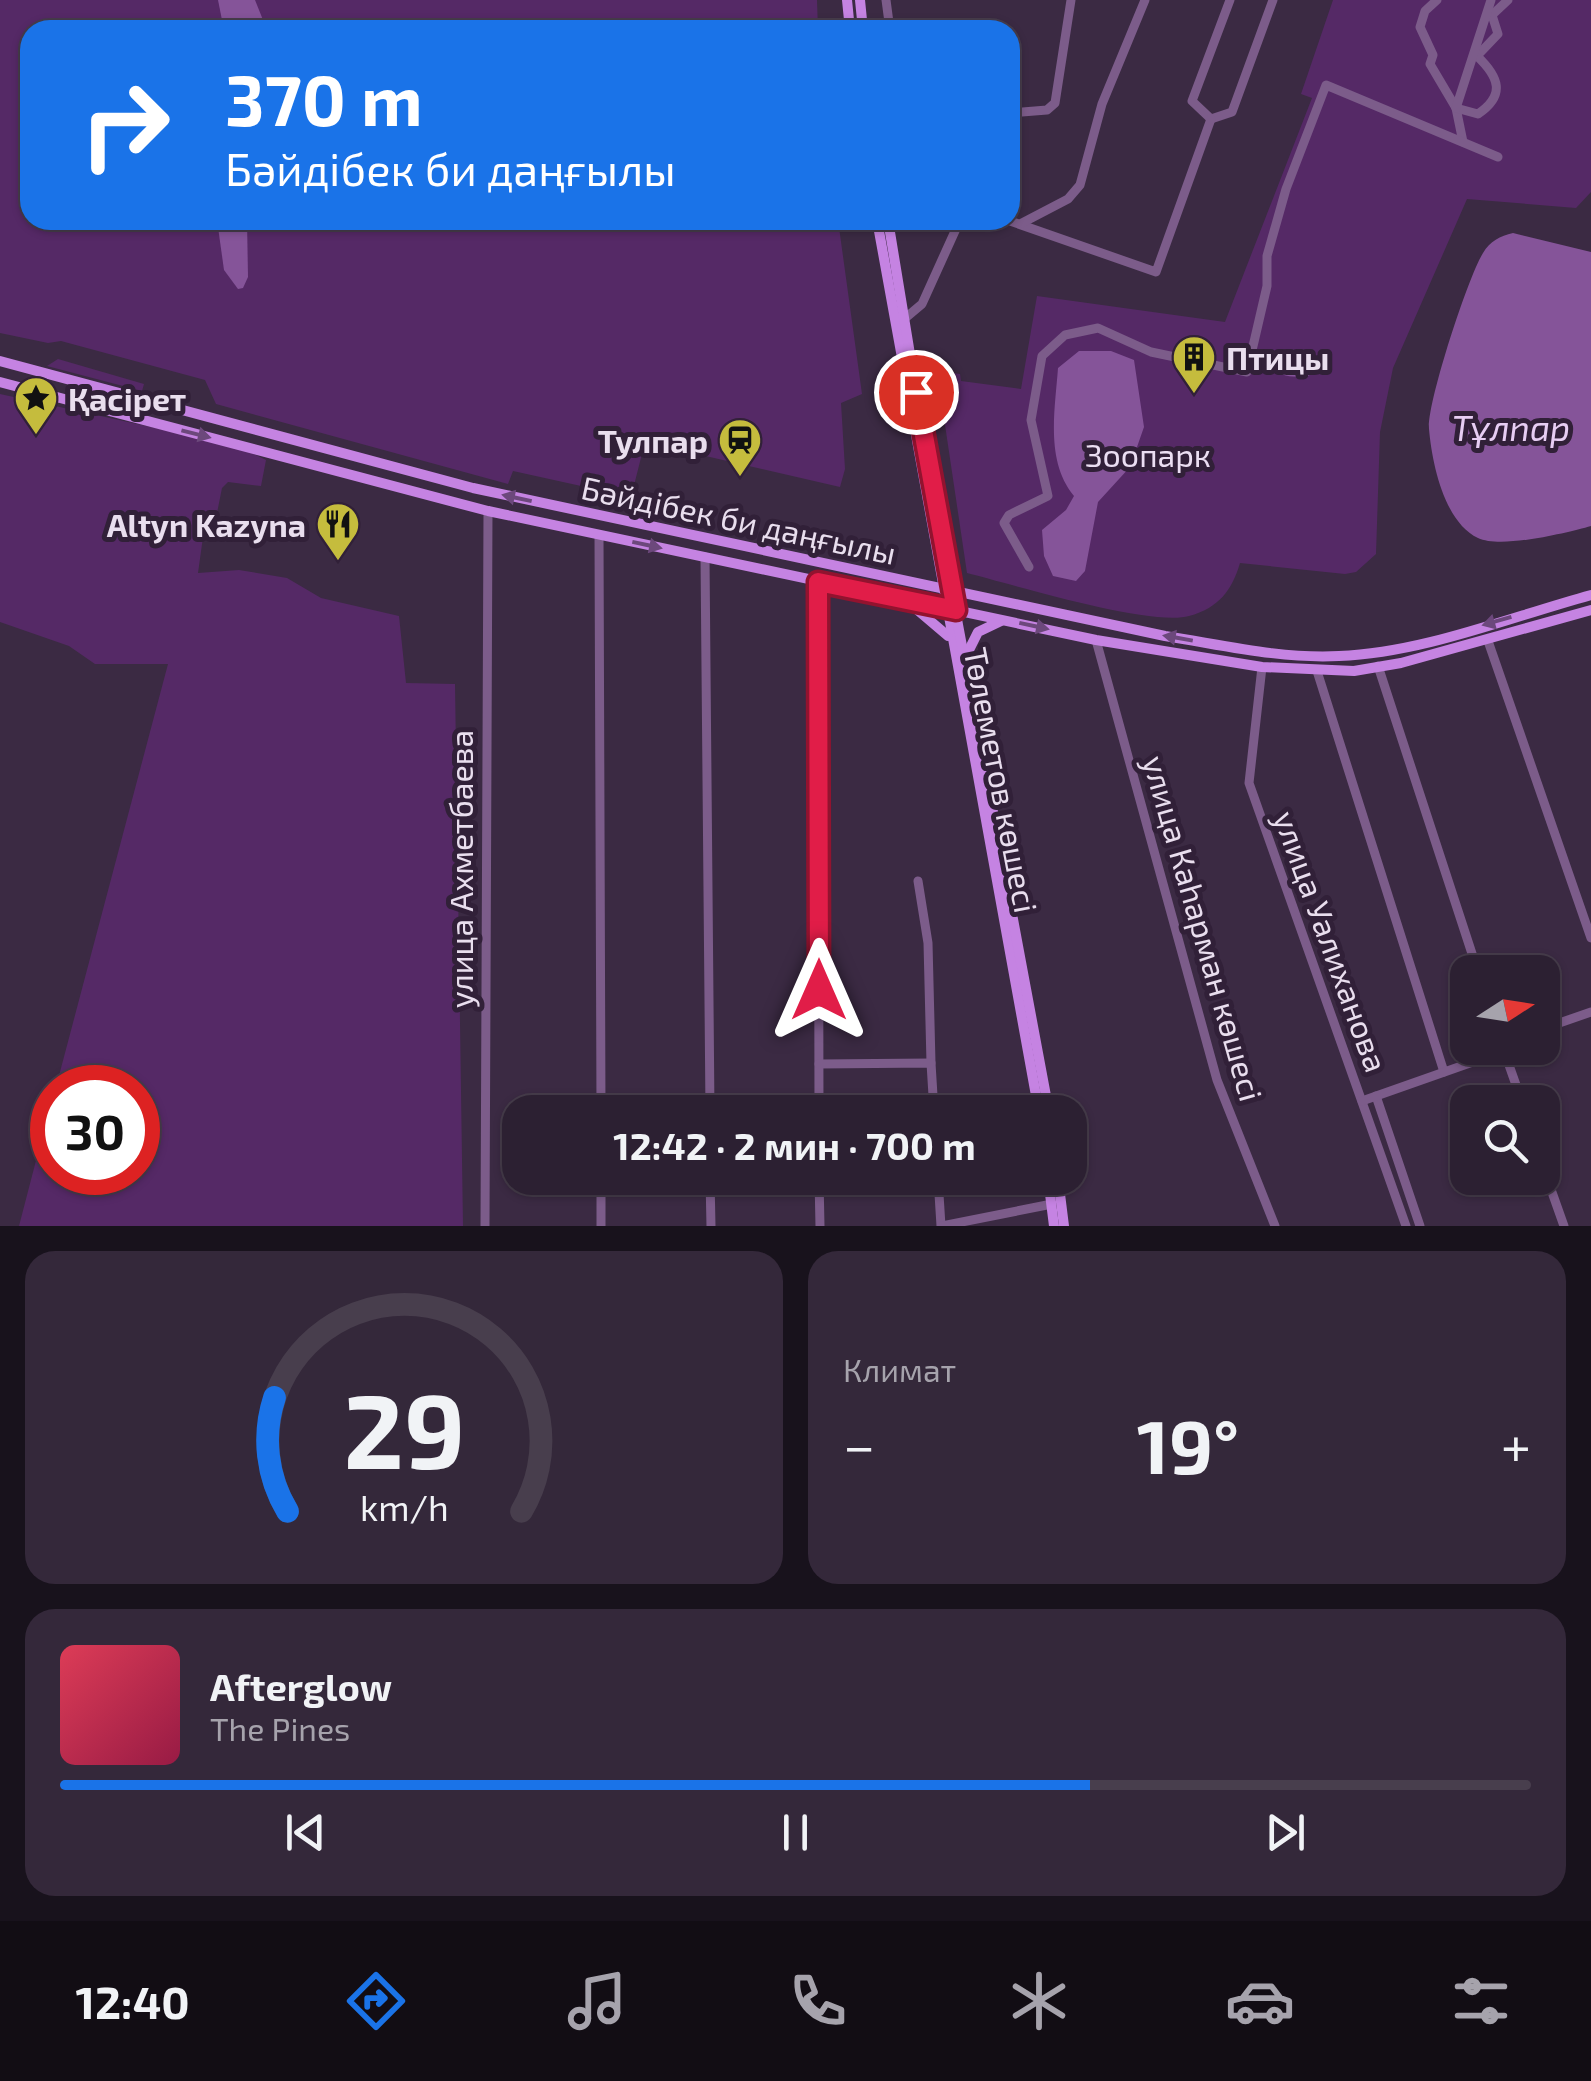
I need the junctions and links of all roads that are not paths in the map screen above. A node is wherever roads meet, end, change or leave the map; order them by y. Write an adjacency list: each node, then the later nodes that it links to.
1 (1071, 0): 9 (street)
2 (1145, 0): 13 (street)
3 (1230, 0): 10 (street)
4 (1273, 0): 10 (street)
5 (1437, 0): 8 (street)
6 (1490, 0): 8 (street)
7 (1508, 0): 8 (street)
8 (1456, 108): 11 (street)
9 (1020, 113)
10 (1210, 119): 13 (street)
11 (1464, 142): 12 (street); 25 (street)
12 (1498, 157)
13 (1022, 223)
14 (879, 230): 27 (main road, Төлеметов көшесі)
15 (890, 230): 17 (main road, Төлеметов көшесі)
16 (955, 230): 17 (street)
17 (903, 320): 27 (main road, Төлеметов көшесі)
18 (0, 361): 22 (main road, Бәйдібек би даңғылы, one-way to 18)
19 (0, 382): 20 (main road, Бәйдібек би даңғылы, one-way to 20)
20 (488, 511): 21 (main road, Бәйдібек би даңғылы); 65 (street, улица Ахметбаева)
21 (599, 535): 23 (main road, Бәйдібек би даңғылы, one-way to 23); 49 (street)
22 (757, 548): 24 (main road); 27 (main road, Бәйдібек би даңғылы)
23 (704, 557): 24 (main road, Бәйдібек би даңғылы); 50 (street)
24 (754, 568): 26 (main road, Бәйдібек би даңғылы)
25 (1029, 568)
26 (818, 582): 29 (main road, Бәйдібек би даңғылы); 46 (street)
27 (946, 588): 28 (main road, Бәйдібек би даңғылы, one-way to 27); 30 (main road, Төлеметов көшесі)
28 (1591, 595)
29 (903, 598): 30 (main road, Бәйдібек би даңғылы); 33 (main road)
30 (950, 608): 32 (main road, Бәйдібек би даңғылы); 33 (main road, Төлеметов көшесі); 36 (main road, Төлеметов көшесі)
31 (1591, 610): 35 (main road, Бәйдібек би даңғылы)
32 (1004, 620): 34 (main road, Бәйдібек би даңғылы, one-way to 34); 36 (main road)
33 (950, 637): 53 (main road, Төлеметов көшесі)
34 (1096, 640): 38 (main road, Бәйдібек би даңғылы); 72 (street, улица Каһарман көшесі)
35 (1488, 641): 37 (main road, Бәйдібек би даңғылы); 41 (street)
36 (966, 657): 54 (main road, Төлеметов көшесі)
37 (1378, 666): 39 (main road, Бәйдібек би даңғылы); 42 (street)
38 (1262, 667): 39 (main road, Бәйдібек би даңғылы); 56 (street, улица Уалиханова)
39 (1316, 671): 48 (street)
40 (918, 882): 45 (street)
41 (1591, 938)
42 (1472, 955)
43 (1591, 1012): 44 (street)
44 (1560, 1023)
45 (931, 1063): 46 (street); 52 (street)
46 (819, 1064): 51 (street)
47 (1462, 1065): 48 (street)
48 (1444, 1072): 55 (street)
49 (601, 1095)
50 (710, 1095)
51 (819, 1095)
52 (933, 1095)
53 (1039, 1095)
54 (1039, 1095)
55 (1376, 1096): 56 (street); 74 (street)
56 (1362, 1101): 73 (street, улица Уалиханова)
57 (601, 1195): 66 (street)
58 (710, 1195): 67 (street)
59 (820, 1195): 68 (street)
60 (939, 1195): 69 (street)
61 (1051, 1195): 64 (main road)
62 (1060, 1195): 71 (main road)
63 (1553, 1195): 75 (street)
64 (1052, 1204): 69 (street); 70 (main road)
65 (485, 1226)
66 (601, 1226)
67 (711, 1226)
68 (820, 1226)
69 (942, 1226)
70 (1054, 1226)
71 (1064, 1226)
72 (1274, 1226)
73 (1406, 1226)
74 (1420, 1226)
75 (1564, 1226)

